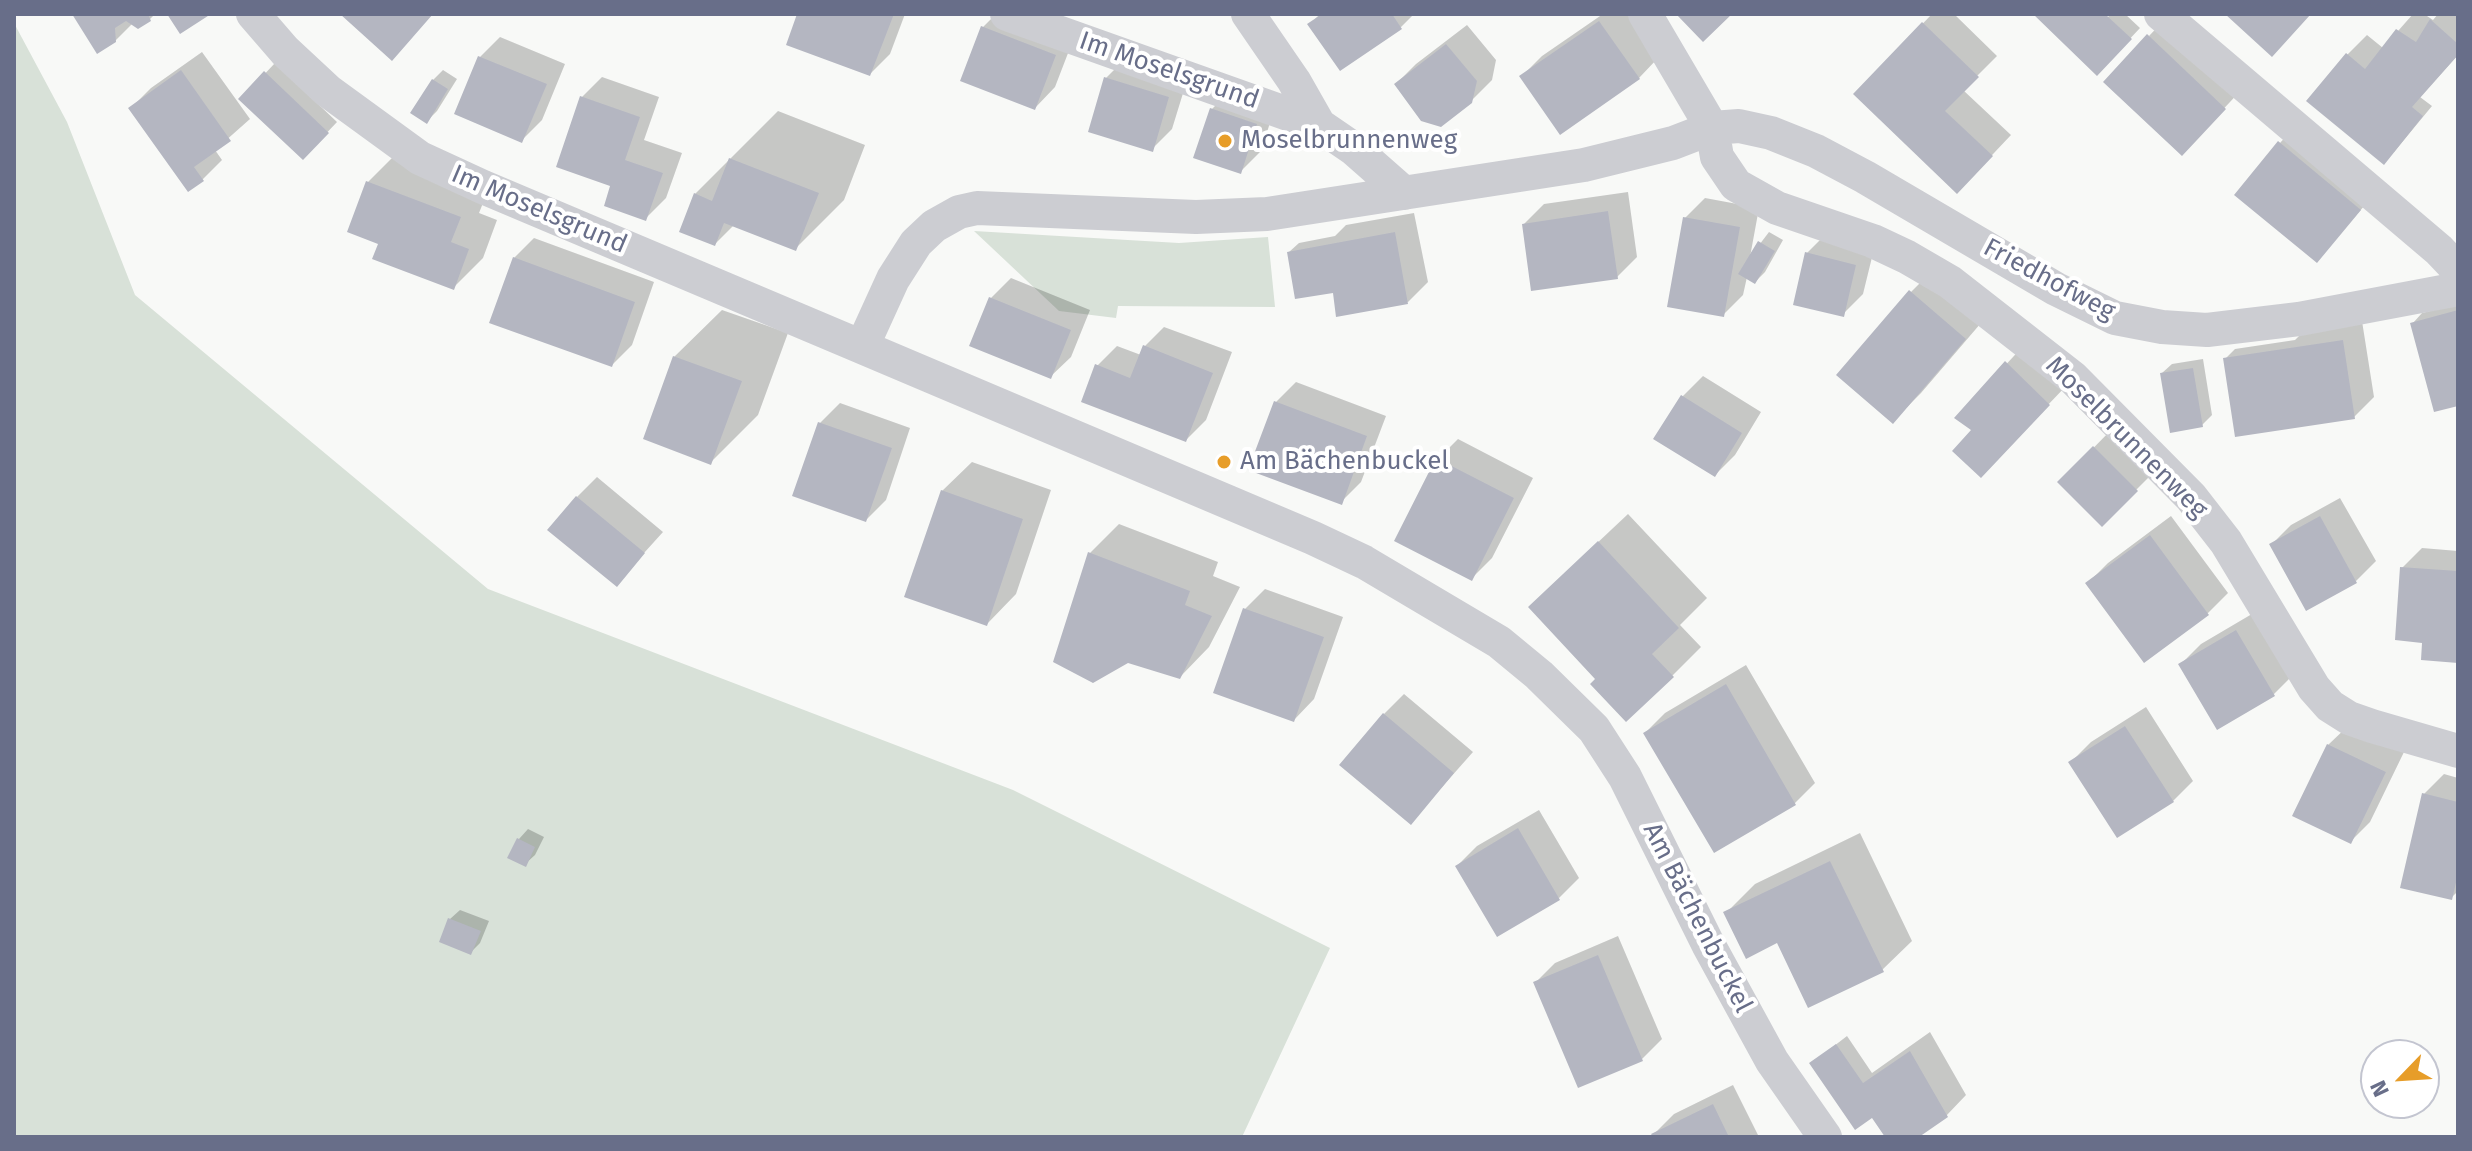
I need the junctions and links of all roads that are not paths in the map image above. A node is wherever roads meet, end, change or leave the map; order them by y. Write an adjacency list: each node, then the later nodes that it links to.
1 (253, 14): 11 (street, Im Moselsgrund)
2 (1007, 14): 6 (street, Im Moselsgrund)
3 (1248, 14): 6 (street)
4 (1645, 14): 7 (street, Moselbrunnenweg)
5 (2161, 14): 9 (street)
6 (1319, 125): 8 (street, Im Moselsgrund)
7 (1712, 128): 8 (street); 10 (street, Friedhofweg); 12 (street, Moselbrunnenweg)
8 (1404, 193): 11 (street)
9 (2458, 270)
10 (2458, 289)
11 (862, 347): 13 (street, Am Bächenbuckel)
12 (2458, 751)
13 (1825, 1137)

